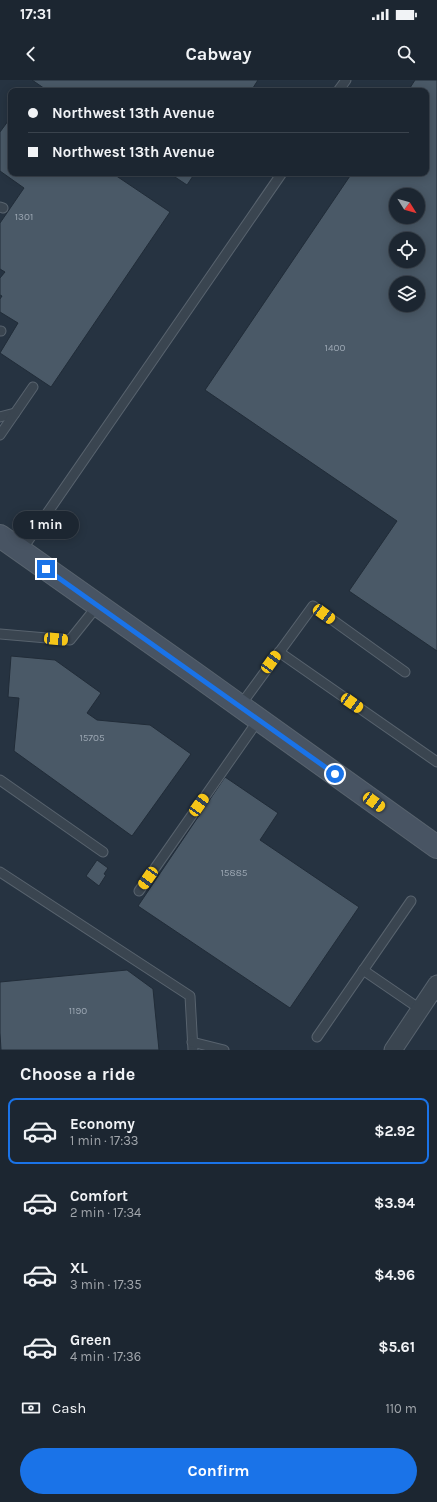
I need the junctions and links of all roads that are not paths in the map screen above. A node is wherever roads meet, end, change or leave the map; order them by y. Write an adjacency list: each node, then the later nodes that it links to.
1 (280, 176): 7 (lane)
2 (33, 387): 3 (lane)
3 (15, 413): 4 (lane); 5 (lane)
4 (0, 417)
5 (0, 435)
6 (0, 536): 7 (street)
7 (21, 551): 8 (street)
8 (98, 605): 9 (lane); 12 (street)
9 (0, 634)
10 (279, 652): 11 (lane); 12 (lane); 14 (lane)
11 (405, 672)
12 (240, 706): 13 (street)
13 (259, 720): 16 (street); 19 (lane)
14 (437, 762)
15 (0, 780): 17 (lane)
16 (437, 847)
17 (103, 852)
18 (0, 872): 25 (lane)
19 (139, 890)
20 (411, 901): 21 (lane)
21 (363, 970): 23 (lane); 24 (lane)
22 (437, 984): 23 (street)
23 (420, 1009): 27 (street)
24 (317, 1037)
25 (192, 1046): 26 (lane)
26 (224, 1050)
27 (393, 1050)

